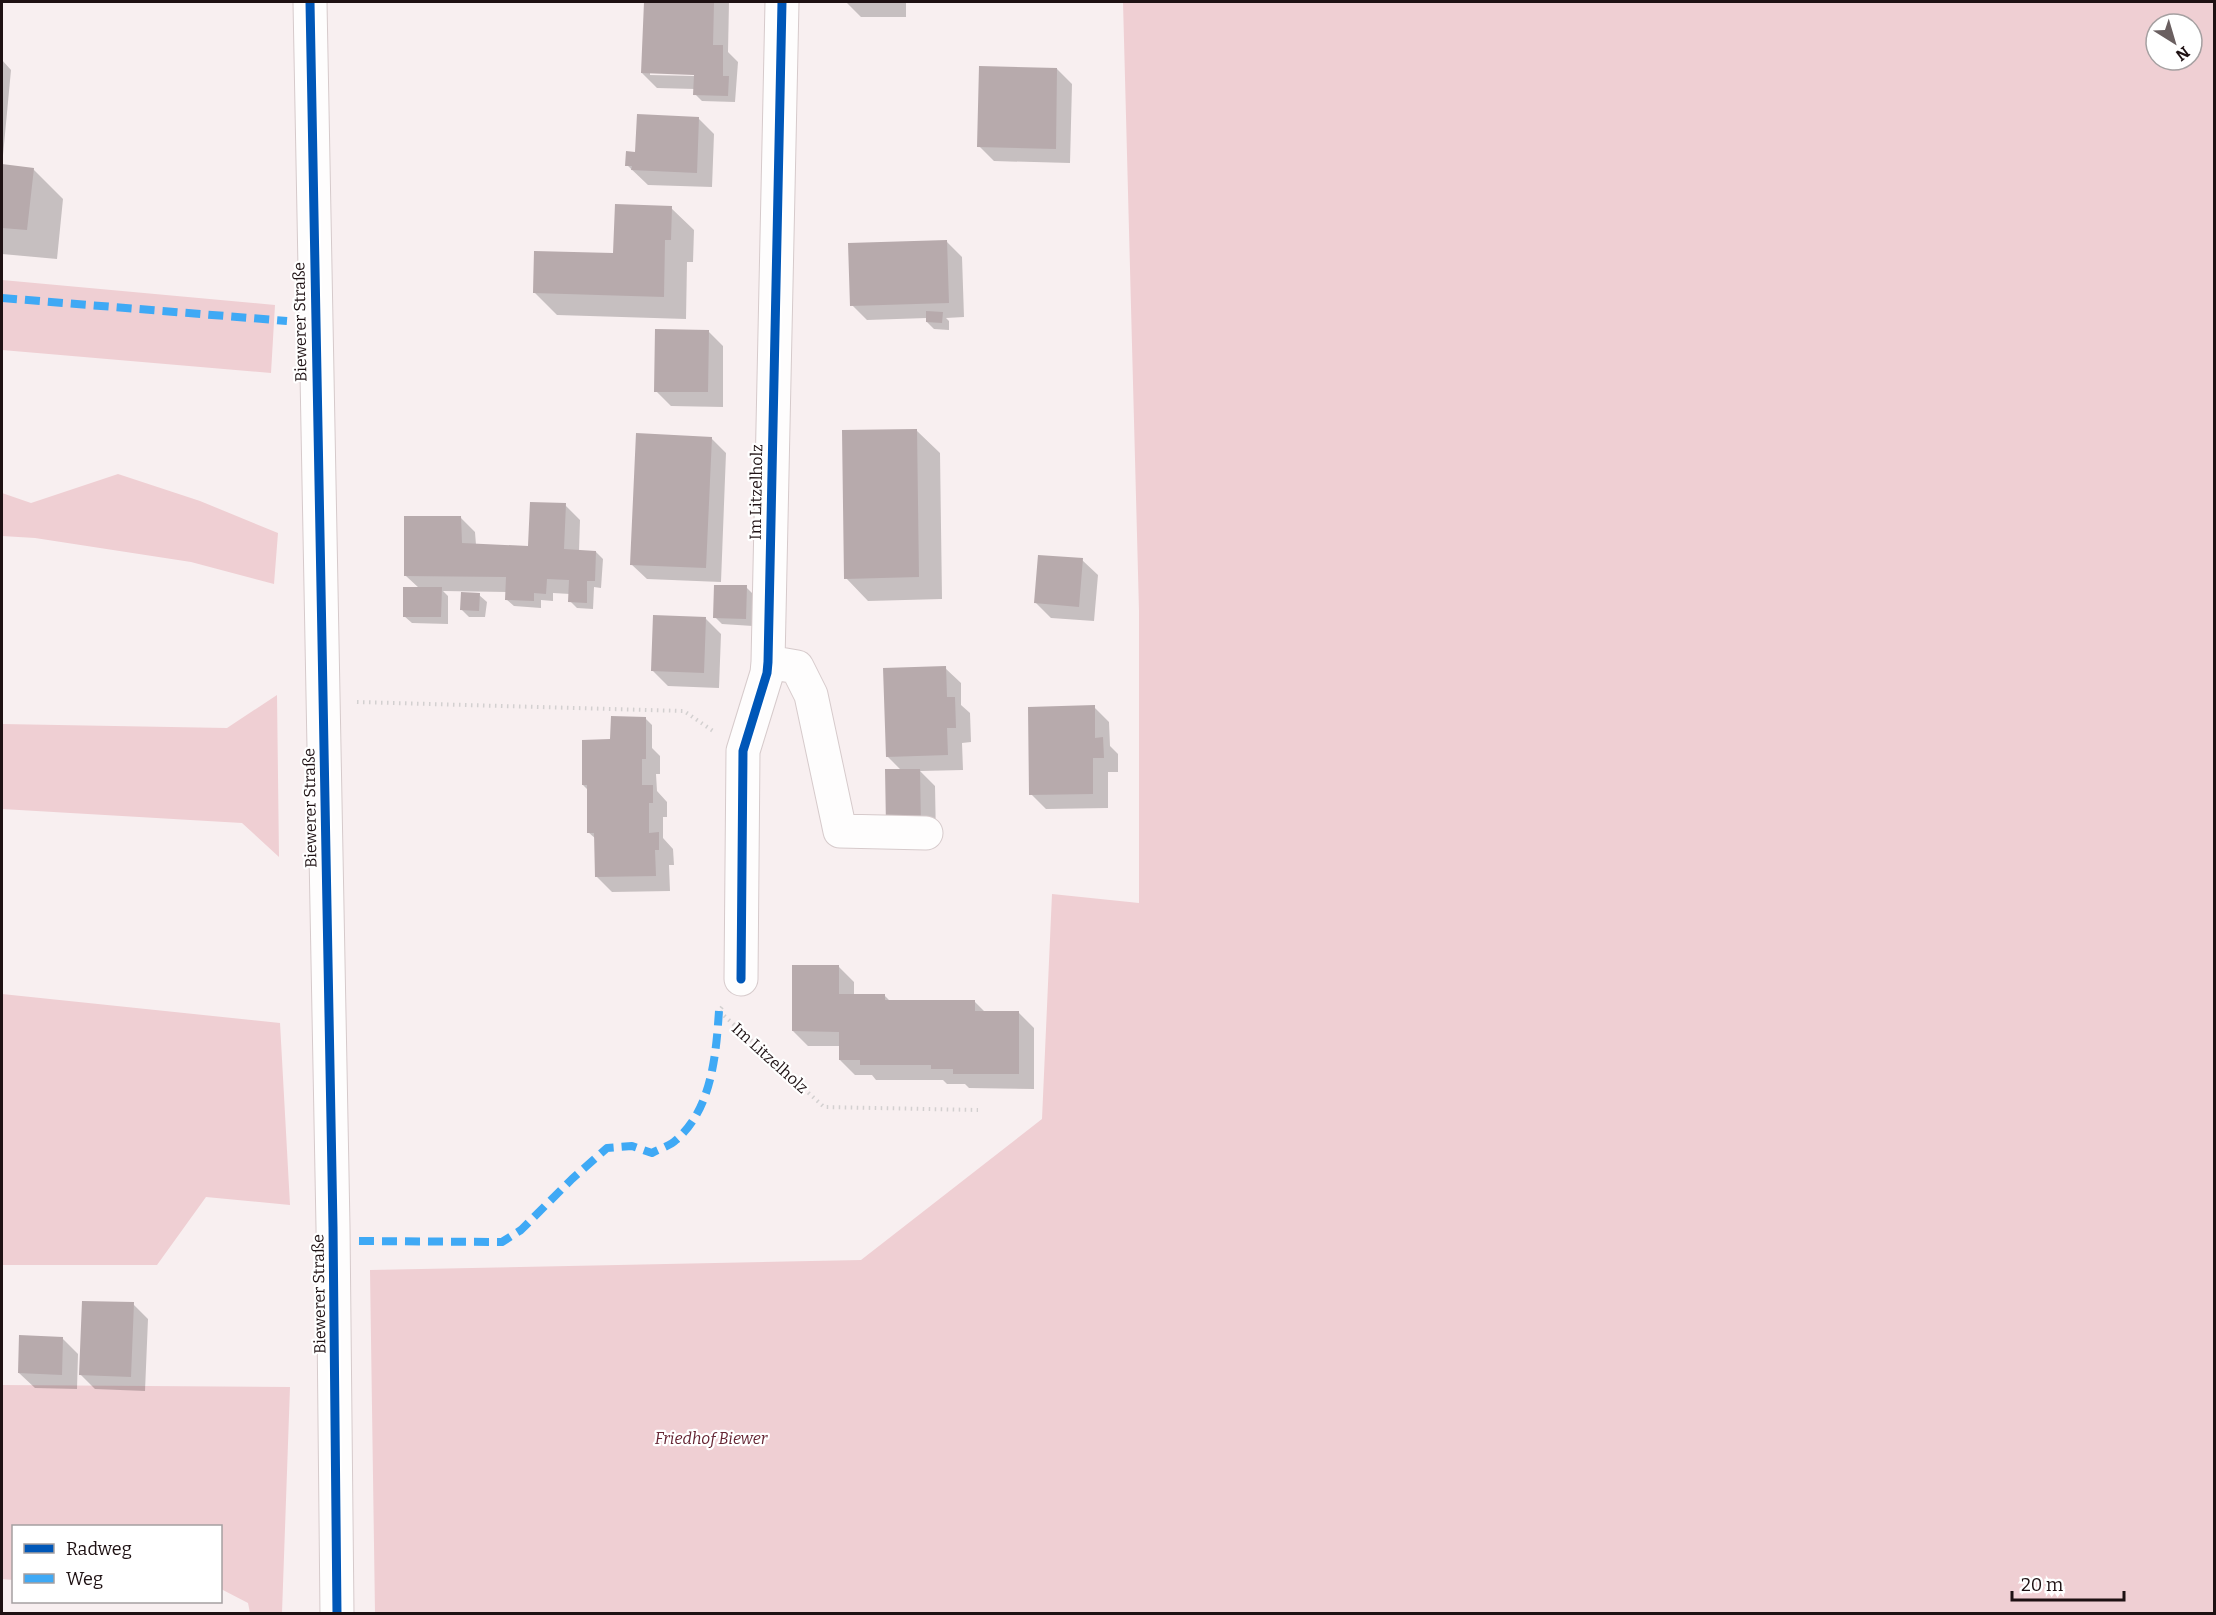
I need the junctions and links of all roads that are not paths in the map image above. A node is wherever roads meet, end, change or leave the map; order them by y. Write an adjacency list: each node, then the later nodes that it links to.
1 (310, 2): 6 (street, Biewerer Straße)
2 (782, 2): 3 (street, Im Litzelholz)
3 (768, 662): 4 (street); 5 (street, Im Litzelholz)
4 (926, 833)
5 (741, 979)
6 (337, 1614)

